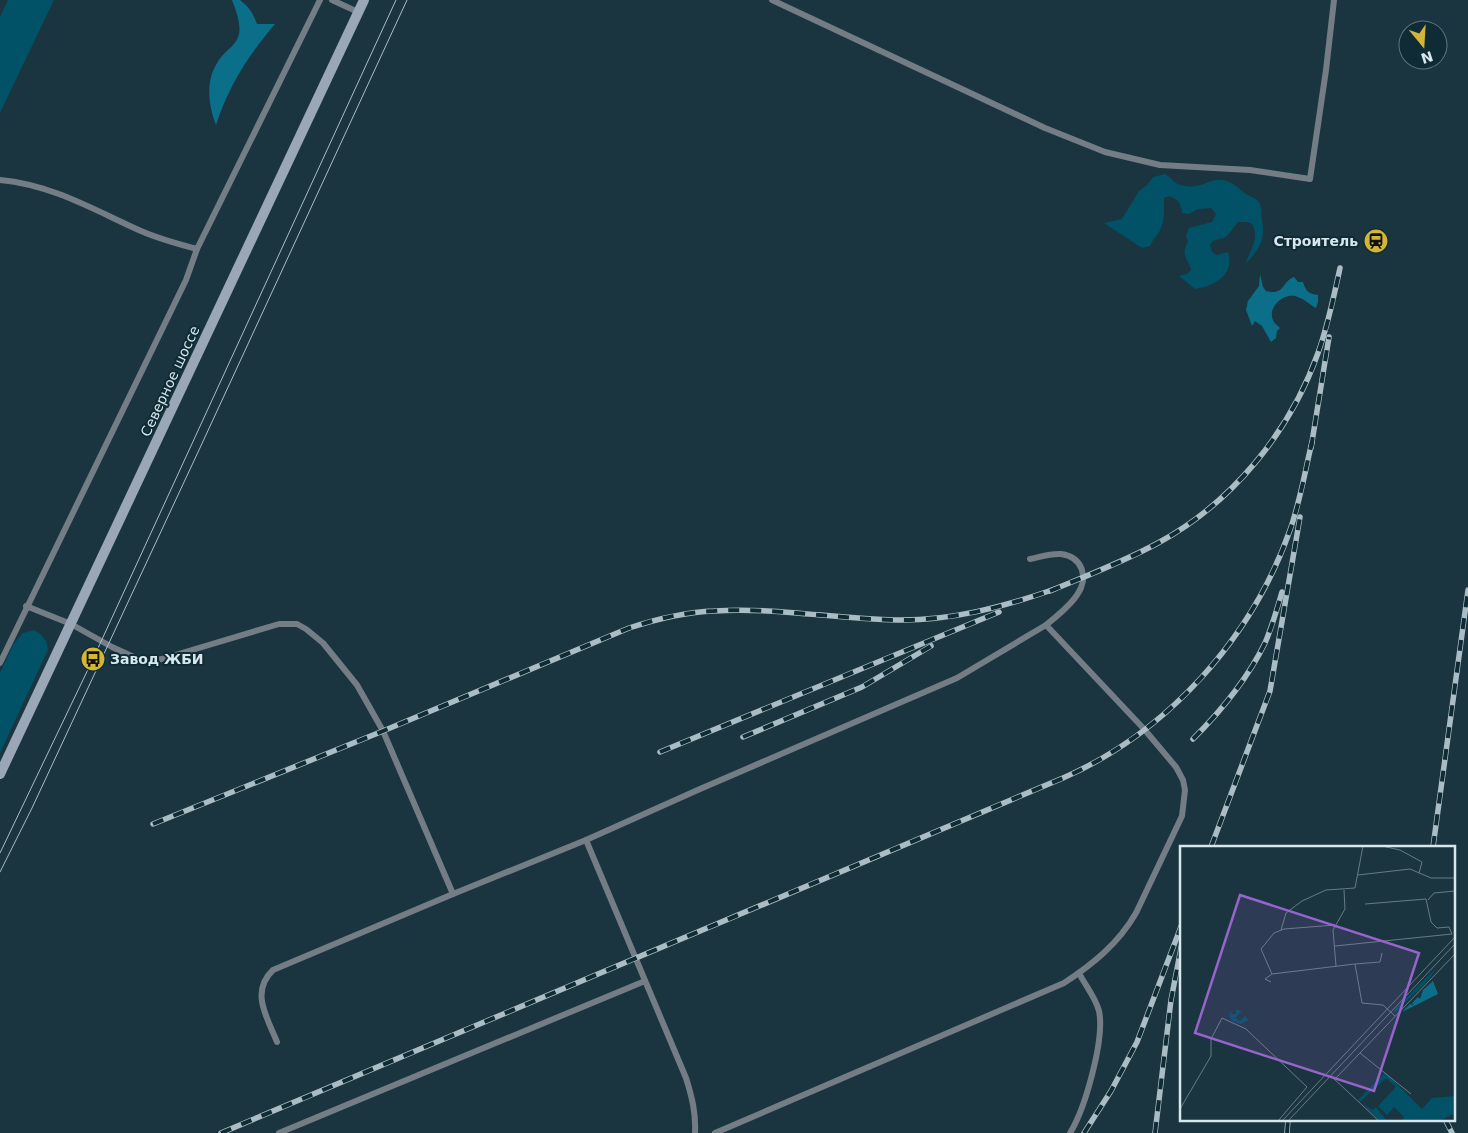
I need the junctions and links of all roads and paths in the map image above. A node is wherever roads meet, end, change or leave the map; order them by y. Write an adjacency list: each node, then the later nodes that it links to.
1 (320, 0): 8 (lane)
2 (332, 0): 6 (lane)
3 (364, 0): 6 (main road, Северное шоссе)
4 (772, 0): 5 (lane)
5 (1334, 0)
6 (358, 12): 11 (main road, Северное шоссе)
7 (0, 180): 8 (lane)
8 (197, 249): 10 (lane)
9 (1030, 559): 12 (lane)
10 (26, 606): 11 (lane); 13 (lane)
11 (71, 624): 14 (main road, Северное шоссе); 16 (lane)
12 (1046, 625): 15 (lane); 17 (lane)
13 (0, 662)
14 (0, 774)
15 (586, 840): 16 (lane); 18 (lane)
16 (453, 894): 19 (lane)
17 (1079, 973): 22 (lane); 23 (lane)
18 (645, 981): 20 (lane); 21 (lane)
19 (277, 1042)
20 (279, 1133)
21 (695, 1133)
22 (715, 1133)
23 (1070, 1133)

